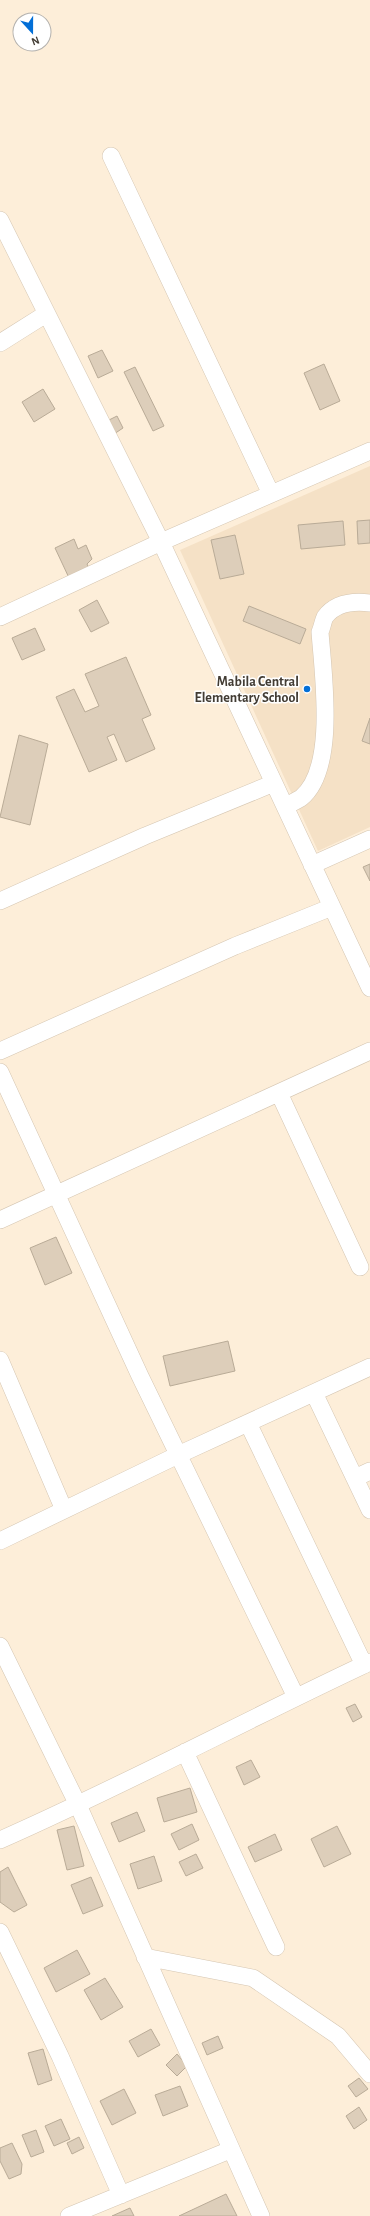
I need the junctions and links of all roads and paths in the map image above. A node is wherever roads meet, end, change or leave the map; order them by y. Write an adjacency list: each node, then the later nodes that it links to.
1 (111, 156): 6 (street)
2 (0, 220): 3 (street)
3 (46, 314): 4 (street); 7 (street)
4 (0, 343)
5 (370, 452): 6 (street)
6 (271, 494): 7 (street)
7 (161, 542): 9 (street); 10 (street)
8 (370, 603): 11 (street)
9 (0, 617)
10 (274, 783): 11 (street); 14 (street)
11 (285, 806): 13 (street)
12 (370, 839): 13 (street)
13 (312, 865): 15 (street)
14 (0, 900)
15 (332, 907): 16 (street); 17 (street)
16 (370, 988)
17 (0, 1051)
18 (370, 1051): 20 (street)
19 (0, 1072): 21 (street)
20 (279, 1093): 21 (street); 23 (street)
21 (57, 1194): 22 (street); 28 (street)
22 (0, 1220)
23 (360, 1267)
24 (0, 1360): 31 (street)
25 (370, 1367): 26 (street)
26 (314, 1393): 27 (street); 30 (street)
27 (248, 1423): 28 (street); 35 (street)
28 (178, 1455): 31 (street); 36 (street)
29 (370, 1471): 30 (street)
30 (355, 1478): 32 (street)
31 (64, 1510): 33 (street)
32 (370, 1510)
33 (0, 1541)
34 (0, 1646): 38 (street)
35 (367, 1664): 36 (street)
36 (296, 1696): 37 (street)
37 (185, 1752): 38 (street); 41 (street)
38 (78, 1805): 39 (street); 42 (street)
39 (0, 1840)
40 (0, 1932): 45 (street)
41 (276, 1947)
42 (145, 1957): 43 (street); 44 (street)
43 (370, 2074)
44 (230, 2150): 45 (street); 47 (street)
45 (121, 2195): 46 (street)
46 (69, 2216)
47 (261, 2216)

